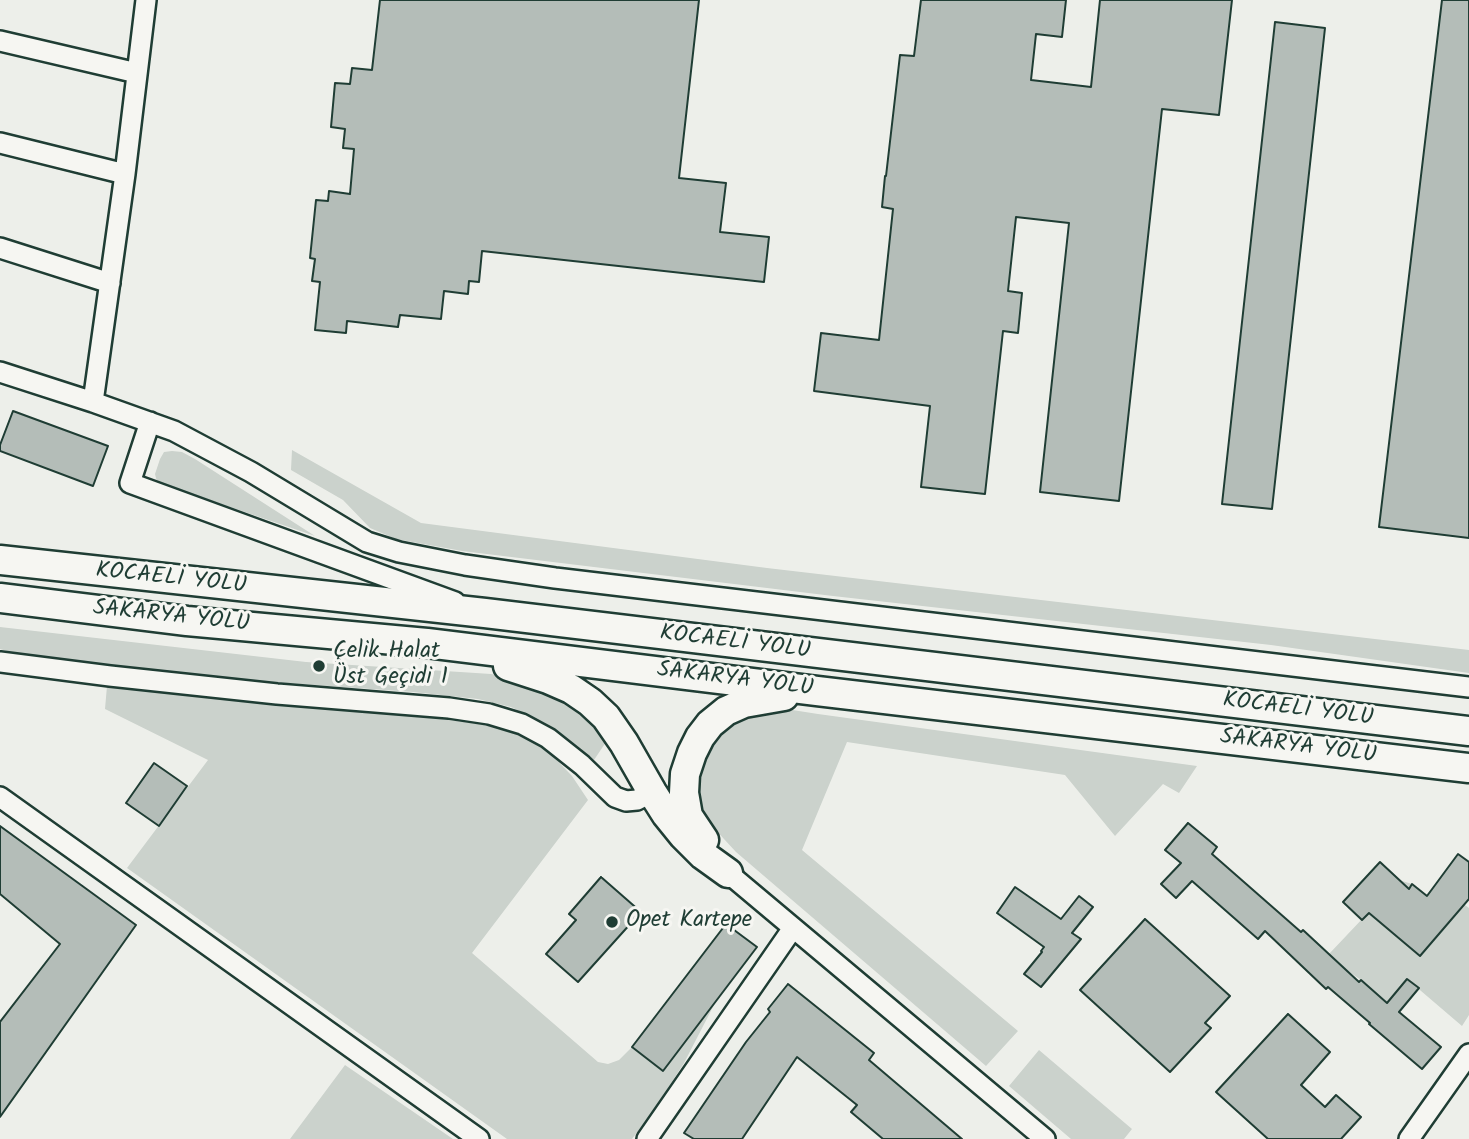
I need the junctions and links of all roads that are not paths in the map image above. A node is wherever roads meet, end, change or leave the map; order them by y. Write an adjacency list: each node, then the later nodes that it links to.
1 (146, 0): 3 (street)
2 (0, 41): 3 (street)
3 (136, 73): 5 (street)
4 (0, 143): 5 (street)
5 (125, 174): 7 (street)
6 (0, 248): 7 (street)
7 (110, 282): 9 (street)
8 (0, 372): 9 (street)
9 (93, 402): 10 (street)
10 (150, 422): 15 (street); 18 (street)
11 (0, 548): 13 (highway)
12 (0, 560): 13 (highway, KOCAELİ YOLU)
13 (139, 576): 15 (highway, KOCAELİ YOLU)
14 (0, 598): 16 (highway, SAKARYA YOLU)
15 (485, 613): 20 (highway, KOCAELİ YOLU)
16 (428, 643): 19 (highway, SAKARYA YOLU); 22 (highway)
17 (0, 662): 22 (street)
18 (1469, 687)
19 (817, 691): 21 (highway, SAKARYA YOLU); 24 (highway)
20 (1469, 731)
21 (1469, 768)
22 (652, 792): 24 (highway)
23 (0, 797): 27 (street)
24 (728, 873): 25 (street)
25 (793, 928): 28 (street); 29 (street)
26 (1469, 1054): 30 (street)
27 (479, 1139)
28 (647, 1139)
29 (1045, 1139)
30 (1409, 1139)

